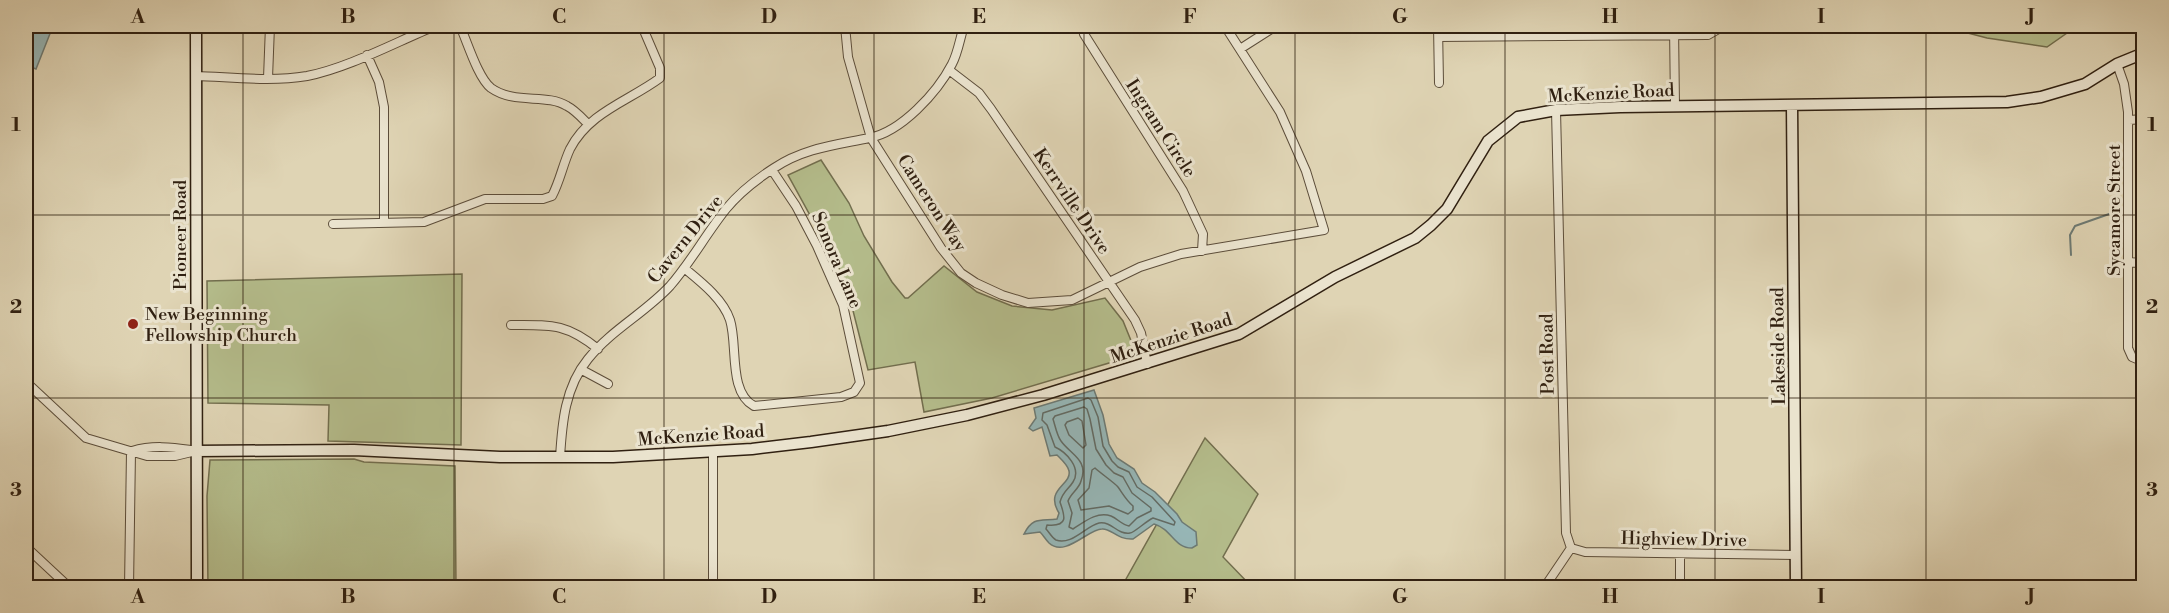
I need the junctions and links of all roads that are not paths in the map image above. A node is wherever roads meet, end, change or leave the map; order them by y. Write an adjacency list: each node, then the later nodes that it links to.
1 (196, 26): 23 (street, Pioneer Road)
2 (270, 26): 24 (street)
3 (435, 26): 20 (street)
4 (460, 26): 31 (street)
5 (642, 26): 31 (street)
6 (845, 26): 32 (street, Cameron Way)
7 (964, 26): 22 (street, Cavern Drive)
8 (1082, 26): 36 (street, Ingram Circle)
9 (1225, 26): 18 (street)
10 (1276, 26): 18 (street)
11 (1438, 26): 17 (street)
12 (1553, 26): 16 (street)
13 (1674, 26): 15 (street)
14 (1722, 27): 15 (street)
15 (1674, 35): 16 (street); 27 (street)
16 (1553, 36): 17 (street)
17 (1439, 37): 25 (street)
18 (1240, 49): 36 (street, Cameron Way)
19 (2144, 53): 21 (street, McKenzie Road)
20 (367, 55): 24 (street); 34 (street)
21 (2117, 64): 26 (street, McKenzie Road); 30 (street, Sycamore Street)
22 (949, 70): 32 (street, Cavern Drive); 40 (street, Kerrville Drive)
23 (196, 76): 24 (street); 48 (street, Pioneer Road)
24 (268, 78)
25 (1439, 83)
26 (1792, 105): 27 (street, McKenzie Road); 55 (street, Lakeside Road)
27 (1675, 106): 28 (street, McKenzie Road)
28 (1556, 110): 44 (street, McKenzie Road); 53 (street, Post Road)
29 (2144, 119): 30 (street)
30 (2129, 120): 37 (street, Sycamore Street)
31 (588, 124): 34 (street)
32 (871, 138): 33 (street, Cavern Drive); 40 (street, Cameron Way)
33 (772, 170): 39 (street, Cavern Drive); 39 (street, Sonora Lane)
34 (384, 223): 35 (street)
35 (333, 224)
36 (1202, 251): 40 (street, Cameron Way)
37 (2128, 262): 38 (street); 43 (street, Sycamore Street)
38 (2144, 263)
39 (684, 268): 42 (street, Cavern Drive)
40 (1109, 282): 44 (street, Kerrville Drive)
41 (511, 325): 42 (street)
42 (598, 349): 45 (street, Cavern Drive)
43 (2144, 362)
44 (1147, 364): 50 (street, McKenzie Road)
45 (582, 370): 47 (street); 51 (street, Cavern Drive)
46 (26, 382): 49 (street)
47 (608, 384)
48 (196, 451): 49 (street); 51 (street, McKenzie Road); 58 (street, Pioneer Road)
49 (131, 452): 57 (street)
50 (713, 452): 51 (street, McKenzie Road); 59 (street)
51 (560, 458)
52 (26, 548): 56 (street)
53 (1571, 548): 54 (street, Highview Drive); 60 (street)
54 (1680, 554): 55 (street, Highview Drive); 61 (street)
55 (1796, 555): 62 (street, Lakeside Road)
56 (70, 588)
57 (129, 588)
58 (197, 588)
59 (713, 588)
60 (1544, 588)
61 (1680, 588)
62 (1796, 588)

